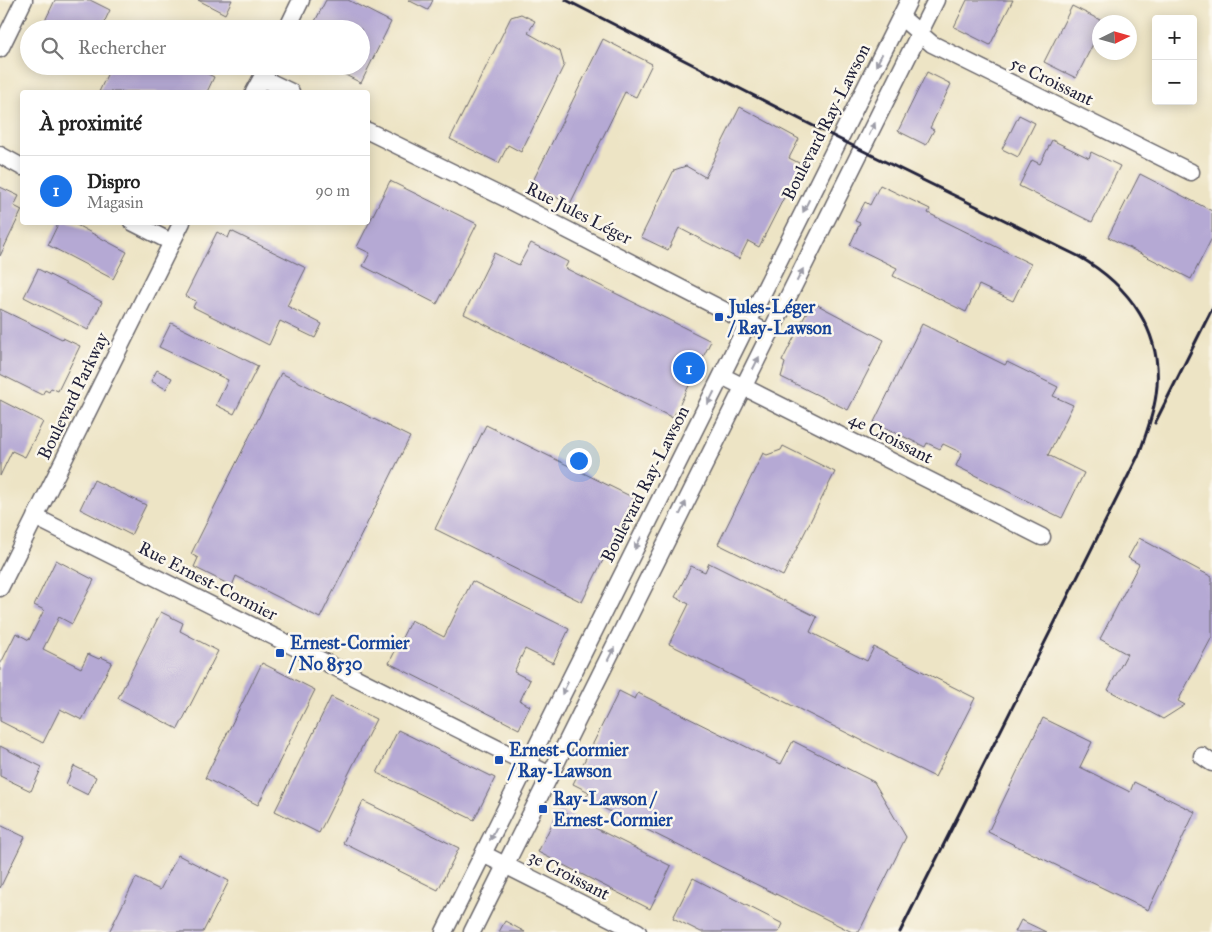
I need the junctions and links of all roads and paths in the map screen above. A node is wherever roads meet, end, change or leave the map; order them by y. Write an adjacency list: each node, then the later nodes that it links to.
1 (24, 0): 8 (street)
2 (301, 0): 6 (street)
3 (909, 0): 5 (street, Boulevard Ray-Lawson)
4 (936, 0): 7 (street)
5 (901, 17): 7 (street, 5e Croissant); 20 (street, Boulevard Ray-Lawson, one-way to 20)
6 (291, 20)
7 (920, 33): 16 (street, 5e Croissant); 21 (street, one-way to 7)
8 (0, 49)
9 (263, 75): 11 (street)
10 (269, 75): 12 (street)
11 (255, 90)
12 (288, 90)
13 (370, 132): 20 (street, Rue Jules Léger)
14 (0, 155): 15 (street)
15 (20, 166)
16 (1191, 172)
17 (138, 225): 19 (street)
18 (180, 225): 19 (street, Boulevard Parkway)
19 (171, 242): 24 (street, Boulevard Parkway)
20 (748, 323): 21 (street, Rue Jules Léger); 22 (street, Boulevard Ray-Lawson)
21 (770, 334): 23 (street, one-way to 21)
22 (722, 376): 23 (street, 4e Croissant); 27 (street, Boulevard Ray-Lawson, one-way to 27)
23 (744, 387): 25 (street, 4e Croissant); 28 (street, one-way to 23)
24 (36, 518): 26 (street, Boulevard Parkway); 27 (street, Rue Ernest-Cormier)
25 (1042, 537)
26 (0, 588)
27 (528, 764): 28 (street, Rue Ernest-Cormier); 29 (street, Boulevard Ray-Lawson, one-way to 29)
28 (550, 775): 30 (street)
29 (483, 854): 30 (street, 3e Croissant); 31 (street, Boulevard Ray-Lawson)
30 (505, 865): 32 (street); 33 (street, 3e Croissant)
31 (444, 932)
32 (472, 932)
33 (638, 932)

